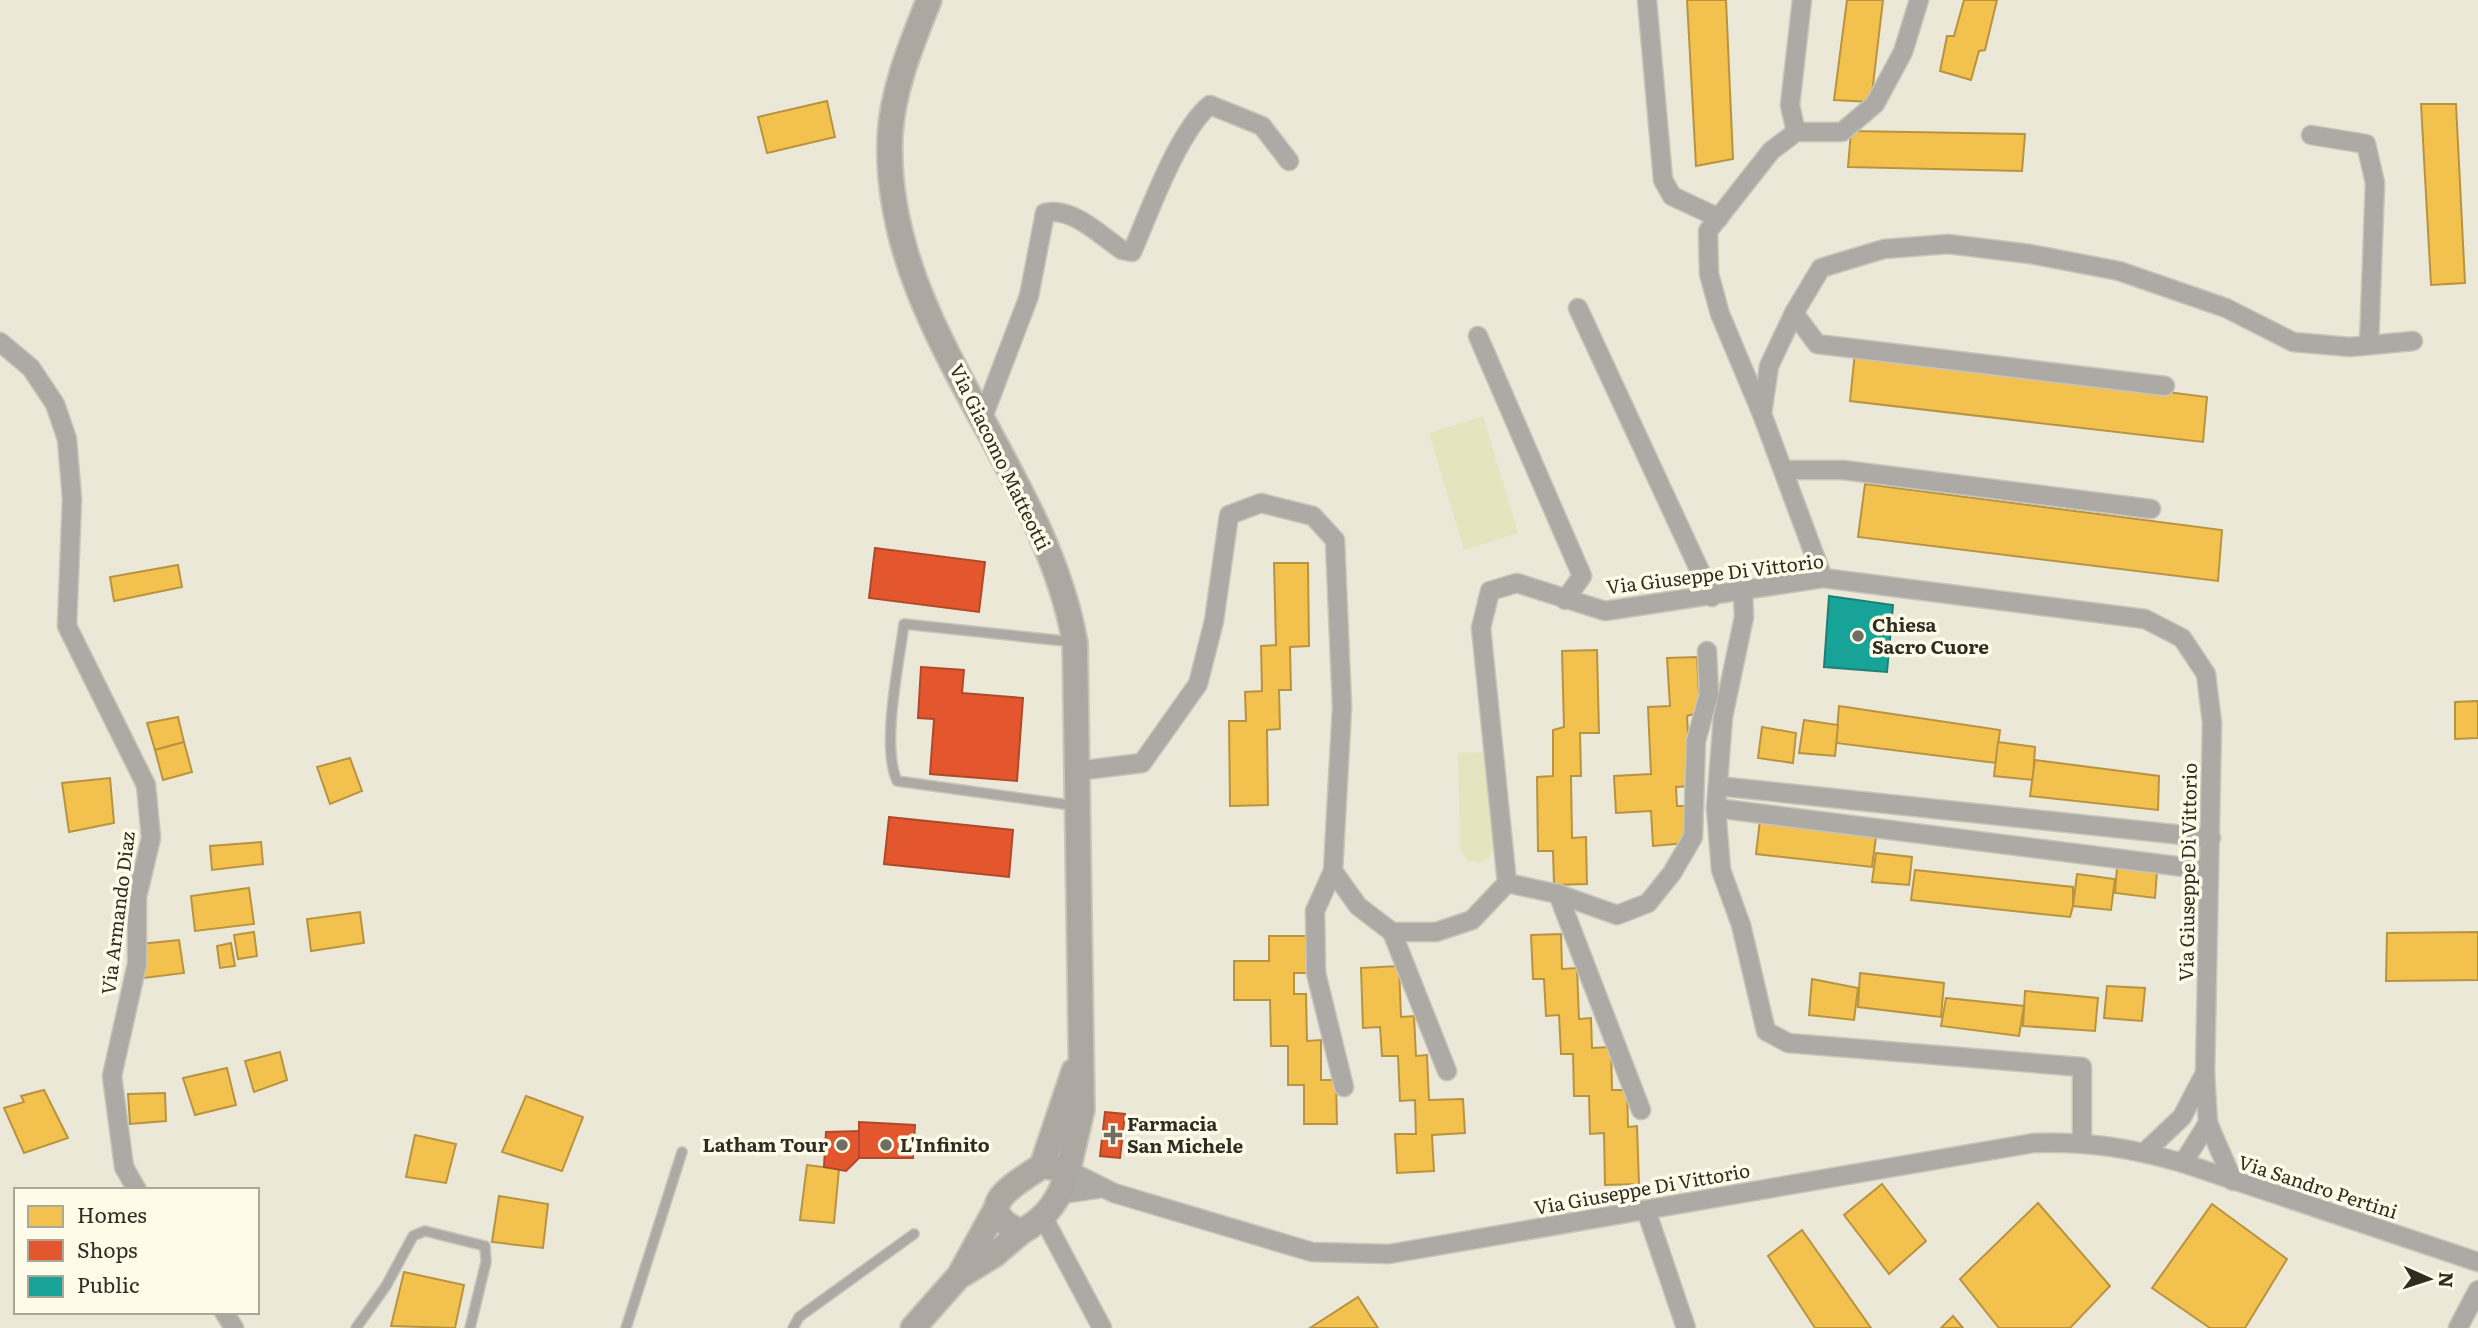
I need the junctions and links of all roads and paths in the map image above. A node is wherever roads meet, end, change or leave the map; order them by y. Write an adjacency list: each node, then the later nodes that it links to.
1 (929, 0): 17 (street, Via Giacomo Matteotti)
2 (1647, 0): 8 (street)
3 (1802, 0): 5 (street)
4 (1919, 0): 5 (street)
5 (1796, 132): 8 (street)
6 (2311, 135): 14 (street)
7 (1289, 161): 17 (street)
8 (1719, 218): 16 (street)
9 (1578, 308): 22 (street)
10 (1794, 313): 14 (street); 15 (street); 16 (street)
11 (1478, 336): 23 (street)
12 (2413, 341): 14 (street)
13 (0, 342): 50 (street, Via Armando Diaz)
14 (2369, 345)
15 (2165, 387)
16 (1762, 414): 18 (street)
17 (983, 417): 24 (street, Via Giacomo Matteotti)
18 (1783, 470): 19 (street); 20 (street)
19 (2151, 509)
20 (1823, 578): 21 (street, Via Giuseppe Di Vittorio); 30 (street, Via Giuseppe Di Vittorio)
21 (1743, 592): 22 (street, Via Giuseppe Di Vittorio); 27 (street)
22 (1712, 597): 23 (street, Via Giuseppe Di Vittorio)
23 (1565, 600): 33 (street, Via Giuseppe Di Vittorio)
24 (1075, 643): 26 (street, Via Giacomo Matteotti); 28 (lane)
25 (1707, 650): 34 (street)
26 (1077, 771): 28 (street, Via Giacomo Matteotti); 32 (street)
27 (1717, 786): 29 (street); 30 (street)
28 (1077, 806): 36 (street, Via Giacomo Matteotti)
29 (1716, 808): 31 (street); 43 (street)
30 (2211, 838): 31 (street, Via Giuseppe Di Vittorio)
31 (2208, 870): 38 (street, Via Giuseppe Di Vittorio)
32 (1334, 871): 35 (street); 39 (street)
33 (1507, 883): 34 (street); 35 (street)
34 (1558, 894): 40 (street)
35 (1392, 932): 37 (street)
36 (1079, 1053): 47 (street, Via Giacomo Matteotti); 48 (street, Via Giacomo Matteotti)
37 (1447, 1071)
38 (2205, 1073): 41 (street, Via Giuseppe Di Vittorio); 42 (street, Via Giuseppe Di Vittorio)
39 (1344, 1087)
40 (1641, 1110)
41 (2182, 1117): 45 (street, Via Giuseppe Di Vittorio); 46 (street, Via Giuseppe Di Vittorio)
42 (2208, 1123): 46 (street); 49 (street, Via Giuseppe Di Vittorio)
43 (2082, 1141): 45 (street, Via Giuseppe Di Vittorio); 54 (street, Via Giuseppe Di Vittorio)
44 (682, 1152): 63 (lane)
45 (2145, 1152): 46 (street, Via Sandro Pertini)
46 (2183, 1163): 49 (street, Via Sandro Pertini)
47 (1042, 1166): 48 (street); 53 (street, Via Giacomo Matteotti)
48 (1068, 1170): 51 (street, Via Giuseppe Di Vittorio); 52 (street, Via Giacomo Matteotti)
49 (2233, 1181): 58 (street, Via Sandro Pertini)
50 (136, 1188)
51 (1102, 1188): 52 (street, Via Giuseppe Di Vittorio); 54 (street, Via Giuseppe Di Vittorio)
52 (1062, 1195): 55 (street, Via Giacomo Matteotti)
53 (996, 1209): 56 (street); 59 (street, Via Giacomo Matteotti)
54 (1646, 1210): 67 (street)
55 (1043, 1217): 56 (street, Via Giacomo Matteotti); 66 (street)
56 (1021, 1232): 59 (street, Via Giacomo Matteotti)
57 (914, 1234): 64 (lane)
58 (2478, 1262)
59 (959, 1276): 65 (street, Via Giacomo Matteotti)
60 (2478, 1290): 68 (street)
61 (356, 1328): 62 (lane)
62 (470, 1328)
63 (626, 1328)
64 (793, 1328)
65 (913, 1328)
66 (1102, 1328)
67 (1686, 1328)
68 (2458, 1328)

